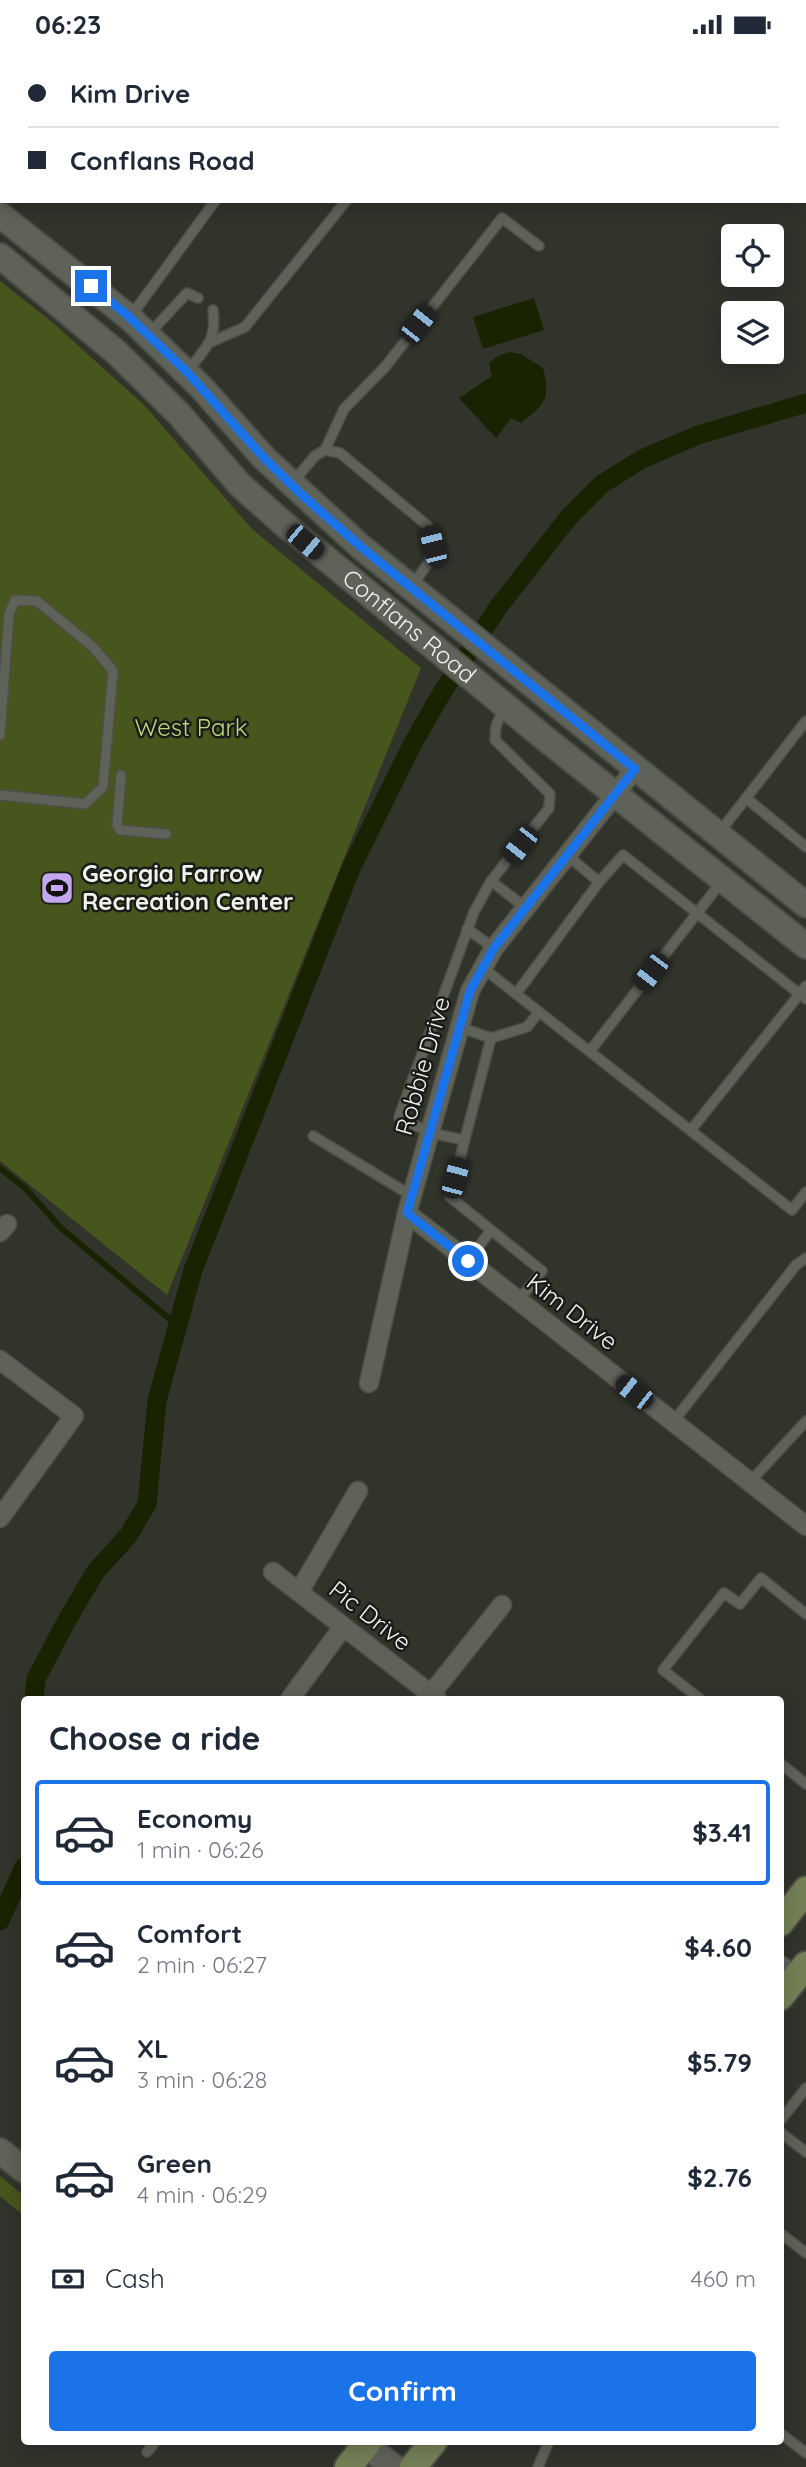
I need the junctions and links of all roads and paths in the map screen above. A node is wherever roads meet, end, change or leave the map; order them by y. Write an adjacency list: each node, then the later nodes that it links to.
1 (214, 203): 8 (lane)
2 (344, 203): 10 (lane)
3 (0, 215): 8 (main road, Conflans Road)
4 (538, 246): 12 (lane)
5 (0, 256): 14 (main road, Conflans Road)
6 (198, 298): 9 (lane)
7 (213, 310): 10 (lane)
8 (130, 318): 9 (main road, Conflans Road)
9 (148, 335): 11 (main road, Conflans Road)
10 (211, 342): 11 (lane)
11 (187, 372): 13 (main road, Conflans Road)
12 (325, 450): 13 (lane); 15 (lane)
13 (291, 485): 14 (main road); 15 (main road, Conflans Road)
14 (269, 512): 16 (main road, Conflans Road)
15 (420, 594): 19 (main road, Conflans Road)
16 (498, 700): 21 (main road, Conflans Road); 29 (lane)
17 (806, 721): 23 (lane)
18 (0, 735): 22 (lane)
19 (635, 769): 21 (street, Robbie Drive); 25 (main road, Conflans Road)
20 (121, 775): 24 (lane)
21 (615, 794): 27 (street, Robbie Drive); 28 (main road, Conflans Road)
22 (0, 795)
23 (746, 799): 25 (lane); 26 (lane)
24 (166, 834)
25 (718, 835): 31 (main road, Conflans Road)
26 (806, 846)
27 (568, 855): 30 (lane); 32 (street, Robbie Drive)
28 (723, 880): 33 (lane); 35 (main road, Conflans Road)
29 (491, 881): 32 (lane); 34 (lane)
30 (599, 882): 33 (lane); 39 (lane)
31 (806, 905)
32 (526, 908): 36 (street, Robbie Drive)
33 (697, 913): 38 (lane); 43 (lane)
34 (467, 929): 36 (lane); 45 (lane)
35 (806, 946)
36 (494, 948): 37 (street, Robbie Drive)
37 (483, 968): 39 (lane); 41 (street, Robbie Drive)
38 (804, 993): 44 (lane)
39 (516, 995): 40 (lane)
40 (539, 1012): 42 (lane); 43 (lane)
41 (459, 1027): 42 (lane); 45 (street, Robbie Drive)
42 (491, 1038): 47 (lane)
43 (590, 1051): 44 (lane)
44 (691, 1131): 48 (lane)
45 (430, 1133): 47 (lane); 49 (street, Robbie Drive)
46 (313, 1136): 49 (lane)
47 (464, 1140): 50 (lane)
48 (806, 1192)
49 (409, 1205): 52 (street, Kim Drive); 55 (street, Robbie Drive)
50 (491, 1230): 52 (lane); 53 (lane)
51 (806, 1258): 57 (lane)
52 (468, 1261): 53 (street, Kim Drive)
53 (519, 1301): 57 (street, Kim Drive)
54 (0, 1360): 60 (street)
55 (369, 1383)
56 (806, 1421): 58 (lane)
57 (673, 1422): 58 (street, Kim Drive)
58 (750, 1482): 61 (street, Kim Drive)
59 (358, 1491): 63 (street)
60 (0, 1518)
61 (804, 1520)
62 (273, 1572): 63 (street, Pic Drive)
63 (299, 1592): 66 (street, Pic Drive)
64 (502, 1605): 69 (street)
65 (806, 1614): 70 (lane)
66 (343, 1627): 67 (street); 68 (street, Pic Drive)
67 (292, 1696)
68 (433, 1696)
69 (435, 1696)
70 (696, 1696)
71 (784, 1766): 72 (lane)
72 (806, 1783)
73 (806, 1890): 74 (main road)
74 (784, 1918)
75 (806, 2088): 76 (lane)
76 (784, 2116)
77 (784, 2135): 79 (lane)
78 (0, 2151): 80 (main road)
79 (806, 2152)
80 (21, 2168)
81 (784, 2236): 82 (lane)
82 (806, 2253)
83 (784, 2436): 90 (lane)
84 (153, 2445): 89 (lane)
85 (364, 2445): 91 (main road)
86 (367, 2445): 92 (main road)
87 (431, 2445): 93 (main road)
88 (547, 2445): 94 (lane)
89 (147, 2452)
90 (806, 2453)
91 (348, 2467)
92 (394, 2467)
93 (413, 2467)
94 (538, 2467)

